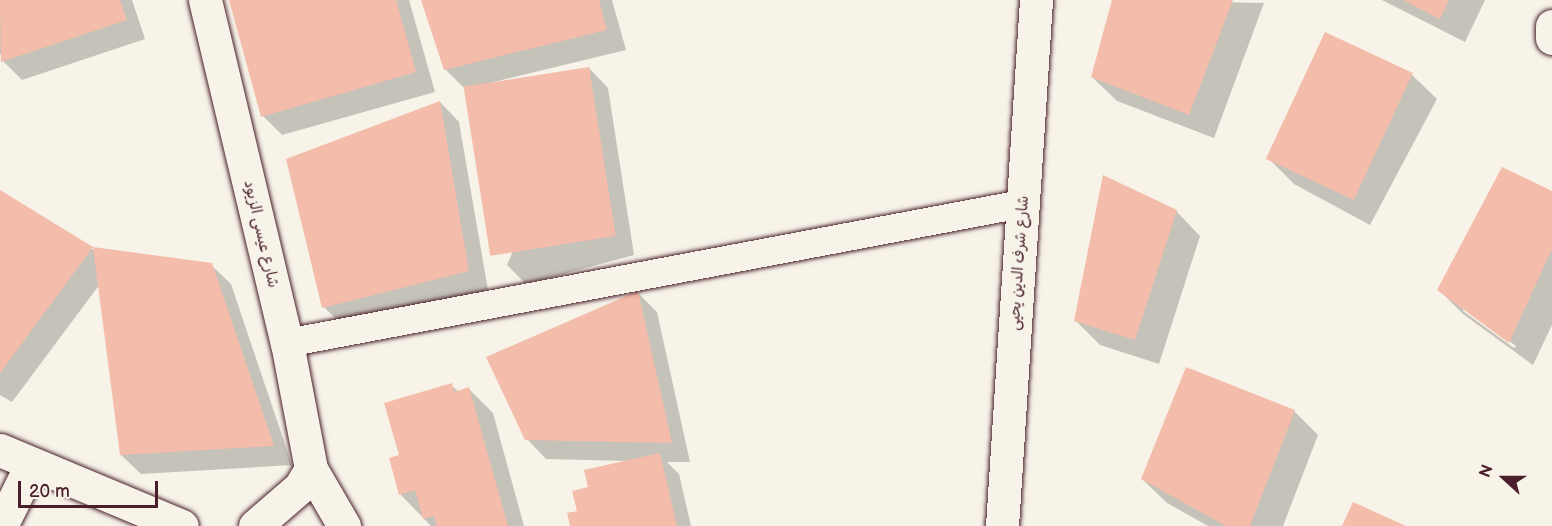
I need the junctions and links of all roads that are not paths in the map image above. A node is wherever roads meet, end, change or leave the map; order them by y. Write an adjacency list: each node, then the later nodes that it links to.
1 (205, 0): 6 (street, شارع عيسى الزيود)
2 (1035, 0): 5 (street, شارع شرف الدين يحيى)
3 (1552, 26): 4 (street)
4 (1552, 38)
5 (1022, 204): 6 (lane); 14 (street, شارع شرف الدين يحيى)
6 (286, 343): 9 (street, شارع عيسى الزيود)
7 (0, 450): 8 (street)
8 (31, 465): 10 (street); 11 (street)
9 (311, 470): 12 (street); 13 (street, شارع عيسى الزيود)
10 (1, 526)
11 (182, 526)
12 (255, 526)
13 (344, 526)
14 (1002, 526)

